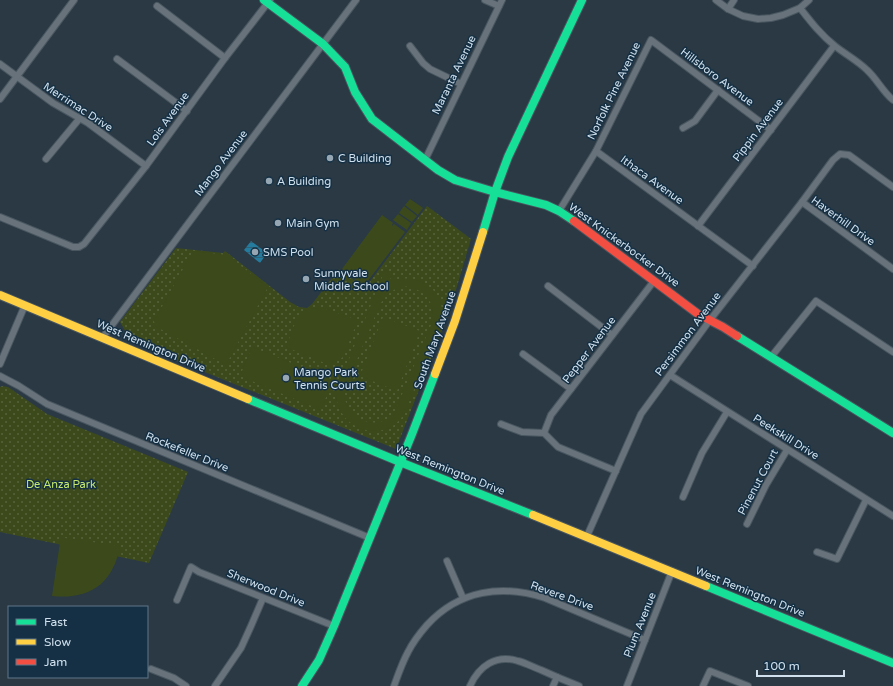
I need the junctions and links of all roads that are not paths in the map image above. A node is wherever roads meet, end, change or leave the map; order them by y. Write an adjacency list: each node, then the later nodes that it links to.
1 (74, 0): 20 (street)
2 (356, 0): 14 (street, Mango Avenue)
3 (485, 0): 9 (street)
4 (582, 0): 34 (street, South Mary Avenue)
5 (716, 0): 12 (street)
6 (734, 0): 12 (street)
7 (809, 0): 11 (street)
8 (267, 1): 14 (street, West Knickerbocker Drive); 17 (street, Lois Avenue)
9 (500, 3): 21 (street, Maranta Avenue)
10 (157, 6): 17 (street)
11 (800, 8): 12 (street); 16 (street)
12 (728, 9)
13 (651, 40): 22 (street, Hillsboro Avenue); 29 (street, Norfolk Pine Avenue)
14 (323, 44): 31 (street, West Knickerbocker Drive); 47 (street, Mango Avenue)
15 (410, 46): 21 (street)
16 (834, 46): 24 (street); 28 (street, Pippin Avenue)
17 (226, 58): 25 (street, Lois Avenue)
18 (116, 59): 25 (street)
19 (0, 64): 20 (street, Merrimac Drive)
20 (17, 76): 23 (street); 26 (street, Merrimac Drive)
21 (461, 84): 31 (street, Maranta Avenue)
22 (718, 90): 27 (street); 28 (street, Hillsboro Avenue)
23 (0, 99)
24 (893, 100)
25 (187, 111): 32 (street, Lois Avenue)
26 (80, 118): 30 (street); 32 (street, Merrimac Drive)
27 (682, 128)
28 (771, 130): 38 (street, Pippin Avenue)
29 (596, 151): 36 (street); 38 (street, Ithaca Avenue)
30 (46, 159)
31 (425, 160): 34 (street, West Knickerbocker Drive)
32 (146, 166): 37 (street, Lois Avenue)
33 (893, 187): 35 (street, Persimmon Avenue)
34 (495, 192): 36 (street, West Knickerbocker Drive); 60 (street, South Mary Avenue)
35 (802, 202): 39 (street, Persimmon Avenue); 40 (street, Haverhill Drive)
36 (559, 211): 41 (street, West Knickerbocker Drive)
37 (0, 217)
38 (698, 226): 39 (street, Ithaca Avenue)
39 (753, 266): 45 (street, Persimmon Avenue)
40 (893, 269)
41 (654, 281): 45 (street, West Knickerbocker Drive); 46 (street, Pepper Avenue)
42 (548, 286): 46 (street)
43 (0, 295): 44 (street, West Remington Drive)
44 (25, 305): 47 (street, West Remington Drive); 51 (street)
45 (710, 320): 50 (street, West Knickerbocker Drive); 52 (street, Persimmon Avenue)
46 (612, 335): 54 (street, Pepper Avenue)
47 (103, 337): 60 (street, West Remington Drive)
48 (893, 352): 50 (street)
49 (523, 354): 54 (street)
50 (771, 357): 57 (street, West Knickerbocker Drive)
51 (0, 364)
52 (670, 375): 55 (street, Peekskill Drive); 61 (street, Persimmon Avenue)
53 (0, 376): 67 (street, Rockefeller Drive)
54 (571, 389): 58 (street, Pepper Avenue)
55 (727, 412): 59 (street, Peekskill Drive); 62 (street)
56 (501, 424): 58 (street)
57 (893, 432)
58 (544, 433): 61 (street)
59 (787, 450): 63 (street, Peekskill Drive); 65 (street, Pinenut Court)
60 (400, 462): 66 (street, West Remington Drive); 67 (street, South Mary Avenue)
61 (616, 471): 66 (street, Persimmon Avenue)
62 (683, 497)
63 (866, 500): 64 (street, Peekskill Drive); 68 (street)
64 (893, 516)
65 (747, 524)
66 (587, 536): 70 (street, West Remington Drive)
67 (370, 538): 74 (street, South Mary Avenue)
68 (817, 552)
69 (447, 561): 72 (street)
70 (672, 571): 75 (street, Plum Avenue); 76 (street, West Remington Drive)
71 (263, 598): 73 (street, Sherwood Drive); 74 (street, Sherwood Drive); 80 (street)
72 (463, 598): 75 (street, Revere Drive); 82 (street, Revere Drive)
73 (177, 600)
74 (334, 626): 81 (street, South Mary Avenue)
75 (645, 640): 86 (street, Plum Avenue)
76 (893, 663)
77 (151, 669): 79 (street)
78 (556, 677): 83 (street); 84 (street); 85 (street)
79 (186, 686)
80 (215, 686)
81 (302, 686)
82 (394, 686)
83 (470, 686)
84 (553, 686)
85 (579, 686)
86 (627, 686)
87 (704, 686): 88 (street)
88 (748, 686)

